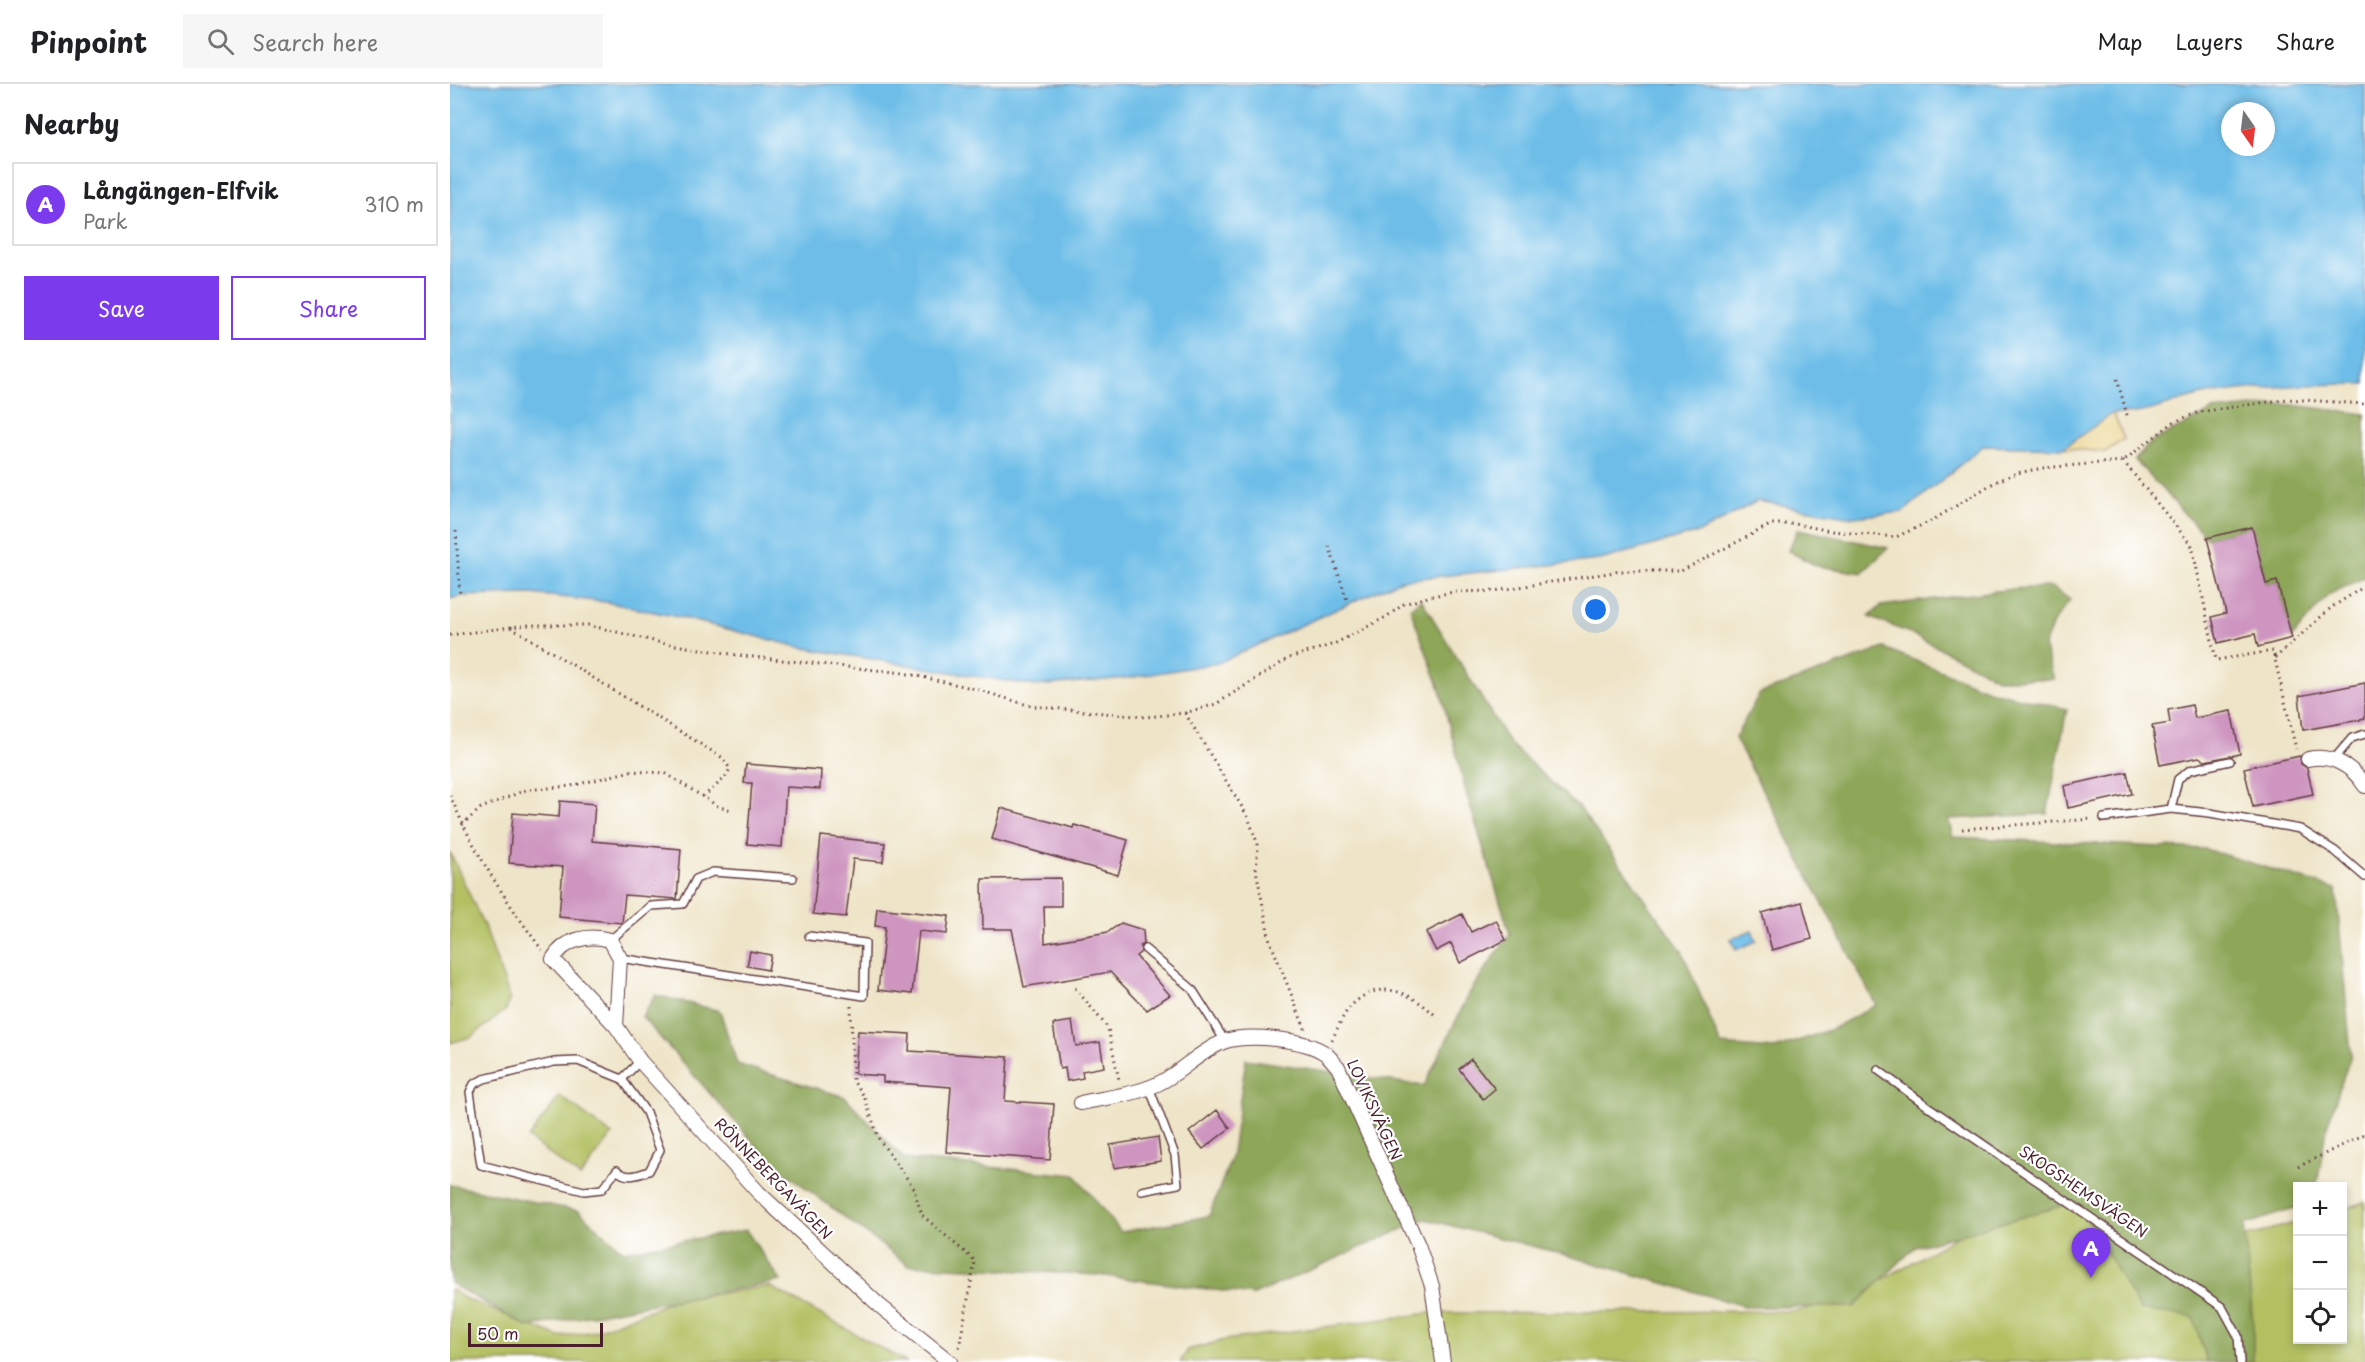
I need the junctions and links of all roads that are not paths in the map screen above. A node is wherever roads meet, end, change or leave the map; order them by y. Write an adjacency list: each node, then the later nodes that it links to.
1 (2365, 734): 3 (lane)
2 (2308, 759): 3 (street)
3 (2334, 759): 5 (street)
4 (2230, 761): 6 (lane)
5 (2365, 786)
6 (2171, 809): 7 (lane); 8 (lane)
7 (2103, 818)
8 (2365, 877)
9 (793, 878): 11 (lane)
10 (809, 936): 13 (lane)
11 (610, 940): 13 (street); 14 (street, RÖNNEBERGAVÄGEN)
12 (1145, 949): 15 (lane)
13 (620, 958): 14 (street)
14 (616, 1026): 16 (street, RÖNNEBERGAVÄGEN)
15 (1225, 1041): 19 (street, LOVIKSVÄGEN); 23 (street, LOVIKSVÄGEN)
16 (640, 1060): 18 (lane); 22 (street, RÖNNEBERGAVÄGEN)
17 (1878, 1070): 24 (lane, SKOGSHEMSVÄGEN)
18 (622, 1079): 18 (lane)
19 (1149, 1087): 20 (street, LOVIKSVÄGEN); 21 (lane)
20 (1081, 1103)
21 (1142, 1191)
22 (950, 1362)
23 (1443, 1362)
24 (2240, 1362)

